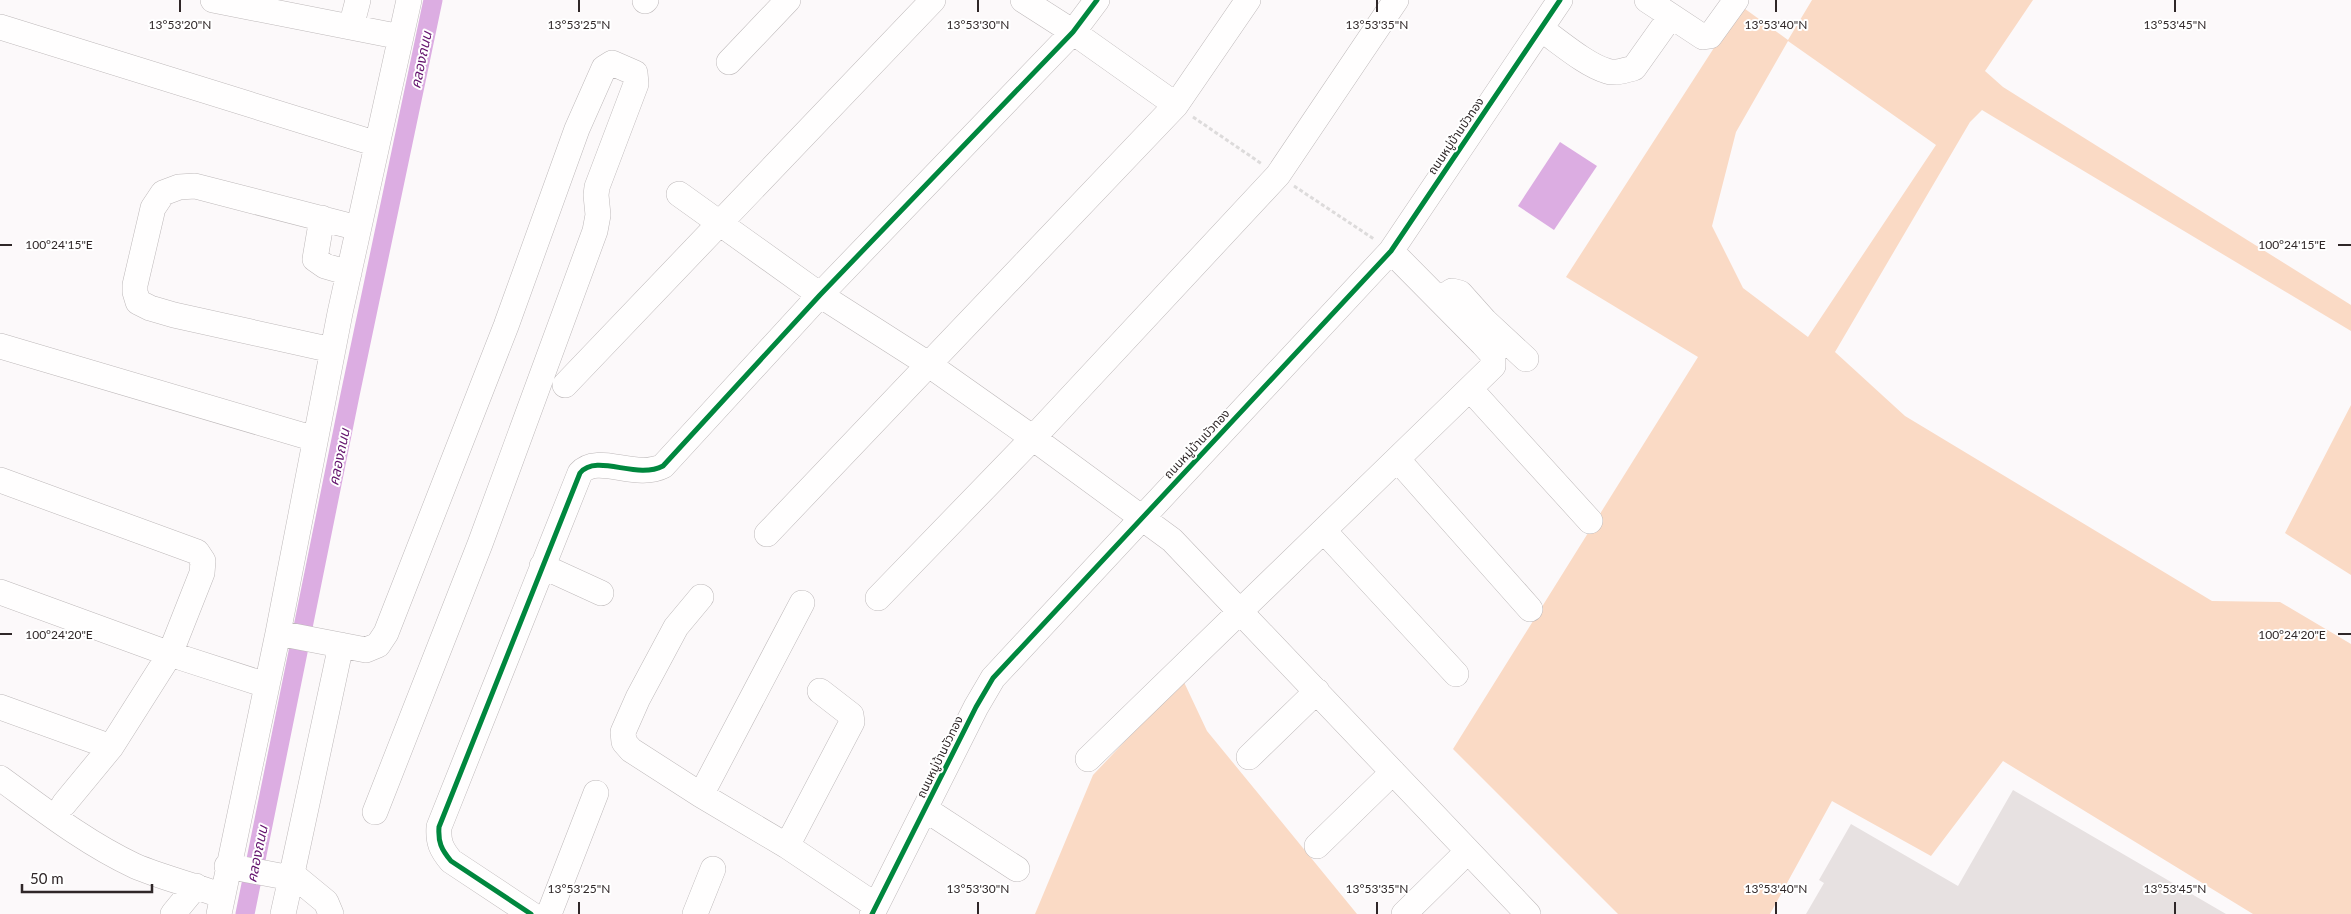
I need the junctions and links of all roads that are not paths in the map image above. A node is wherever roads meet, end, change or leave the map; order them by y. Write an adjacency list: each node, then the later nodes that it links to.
1 (213, 0): 15 (street)
2 (358, 0): 15 (street)
3 (409, 0): 18 (street)
4 (788, 0): 19 (street)
5 (933, 0): 24 (street)
6 (1023, 0): 17 (street)
7 (1098, 0): 17 (street)
8 (1248, 0): 20 (street)
9 (1396, 0): 36 (street)
10 (1560, 0): 16 (street, ถนนหมู่บ้านบัวทอง)
11 (1647, 0): 13 (street)
12 (1736, 0): 13 (street)
13 (1671, 16): 16 (street)
14 (0, 27): 21 (street)
15 (351, 28): 18 (street)
16 (1541, 30): 26 (street, ถนนหมู่บ้านบัวทอง)
17 (1073, 32): 20 (street); 28 (street)
18 (400, 37): 21 (street)
19 (729, 62)
20 (1176, 105): 33 (street)
21 (377, 144): 25 (street)
22 (679, 194): 24 (street)
23 (322, 218): 25 (street); 27 (street); 31 (street)
24 (720, 222): 28 (street); 35 (street)
25 (358, 228): 27 (street)
26 (1391, 251): 29 (street); 40 (street, ถนนหมู่บ้านบัวทอง)
27 (348, 273): 31 (street)
28 (820, 295): 33 (street); 44 (street)
29 (1440, 298): 32 (street); 34 (street)
30 (0, 346): 37 (street)
31 (332, 350): 37 (street)
32 (1526, 359)
33 (928, 364): 36 (street); 43 (street)
34 (1477, 383): 38 (street); 41 (street)
35 (565, 385)
36 (1033, 438): 40 (street); 48 (street)
37 (315, 439): 52 (street)
38 (1398, 460): 42 (street); 50 (street)
39 (0, 480): 54 (street)
40 (1142, 518): 51 (street); 68 (street, ถนนหมู่บ้านบัวทอง)
41 (1590, 521)
42 (1324, 531): 51 (street); 55 (street)
43 (767, 534)
44 (542, 566): 46 (street); 83 (street)
45 (0, 592): 54 (street)
46 (601, 593)
47 (701, 597): 66 (street)
48 (878, 598)
49 (802, 603): 66 (street)
50 (1530, 609)
51 (1240, 611): 58 (street); 62 (street)
52 (287, 635): 53 (street); 56 (street)
53 (341, 645): 69 (street); 76 (street)
54 (170, 654): 56 (street); 60 (street)
55 (1456, 674)
56 (266, 685): 73 (street)
57 (820, 691): 70 (street)
58 (1316, 691): 61 (street); 63 (street)
59 (0, 707): 60 (street)
60 (111, 747): 67 (street)
61 (1249, 757)
62 (1088, 759)
63 (1393, 772): 71 (street); 72 (street)
64 (0, 778): 77 (street)
65 (596, 793): 84 (street)
66 (701, 795): 70 (street)
67 (64, 804)
68 (925, 809): 75 (street); 79 (street, ถนนหมู่บ้านบัวทอง)
69 (375, 812)
70 (787, 846): 79 (street)
71 (1317, 846)
72 (1468, 851): 86 (street); 87 (street)
73 (237, 867): 76 (street); 78 (street)
74 (713, 869): 85 (street)
75 (1017, 869)
76 (290, 876): 81 (street); 82 (street)
77 (196, 886): 78 (street); 80 (street)
78 (221, 905)
79 (874, 910)
80 (173, 914)
81 (283, 914)
82 (331, 914)
83 (531, 914)
84 (550, 914)
85 (695, 914)
86 (1404, 914)
87 (1528, 914)

